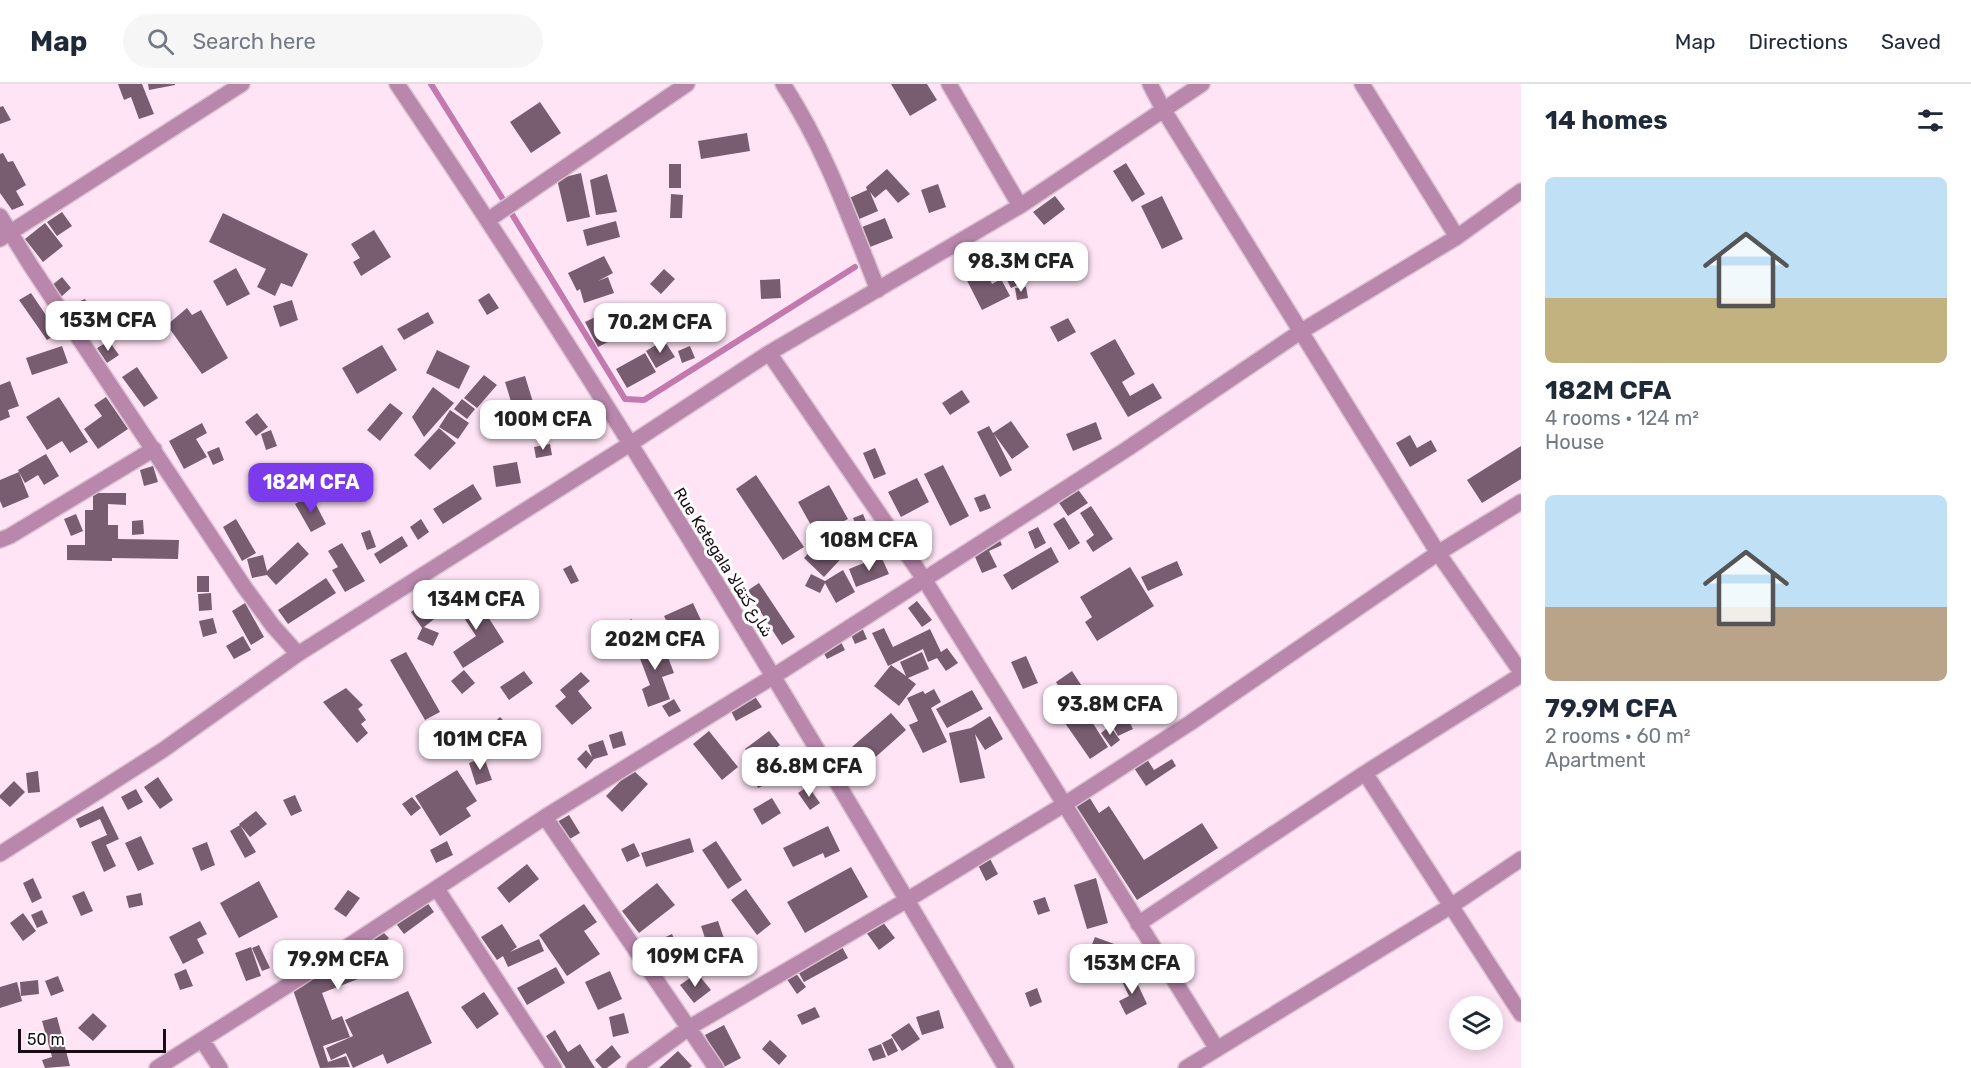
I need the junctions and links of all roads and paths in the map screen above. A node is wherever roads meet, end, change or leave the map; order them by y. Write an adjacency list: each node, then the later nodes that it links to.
1 (242, 84): 14 (street)
2 (397, 84): 13 (street, Rue Ketegala شارع كتقالا)
3 (687, 84): 13 (street)
4 (783, 84): 16 (street)
5 (949, 84): 11 (street)
6 (1150, 84): 9 (street)
7 (1202, 84): 9 (street)
8 (1362, 84): 15 (street)
9 (1163, 109): 11 (street); 17 (street)
10 (1521, 191): 15 (street)
11 (1020, 206): 16 (street)
12 (0, 216): 14 (street)
13 (488, 220): 19 (street, Rue Ketegala شارع كتقالا)
14 (5, 236): 20 (street)
15 (1457, 237): 17 (street)
16 (878, 290): 18 (street)
17 (1300, 332): 23 (street); 24 (street)
18 (769, 353): 19 (street); 24 (street)
19 (630, 444): 25 (street); 27 (street, Rue Ketegala شارع كتقالا)
20 (154, 449): 22 (street); 25 (street)
21 (1521, 502): 23 (street)
22 (0, 540)
23 (1438, 553): 26 (street); 29 (street)
24 (924, 579): 27 (street); 29 (street)
25 (298, 654): 31 (street)
26 (1521, 674): 28 (street)
27 (774, 676): 30 (street); 34 (street, Rue Ketegala شارع كتقالا)
28 (1365, 773): 35 (street); 36 (street)
29 (1065, 804): 34 (street); 36 (street)
30 (545, 817): 33 (street); 38 (street)
31 (0, 854)
32 (1521, 859): 35 (street)
33 (437, 889): 39 (street); 43 (street)
34 (907, 900): 38 (street); 46 (street, Rue Ketegala شارع كتقالا)
35 (1451, 906): 37 (street); 40 (street)
36 (1138, 924): 40 (street)
37 (1521, 1014)
38 (690, 1027): 44 (street); 45 (street)
39 (202, 1041): 41 (street); 42 (street)
40 (1217, 1049): 47 (street)
41 (157, 1068)
42 (220, 1068)
43 (554, 1068)
44 (634, 1068)
45 (716, 1068)
46 (1006, 1068)
47 (1186, 1068)

